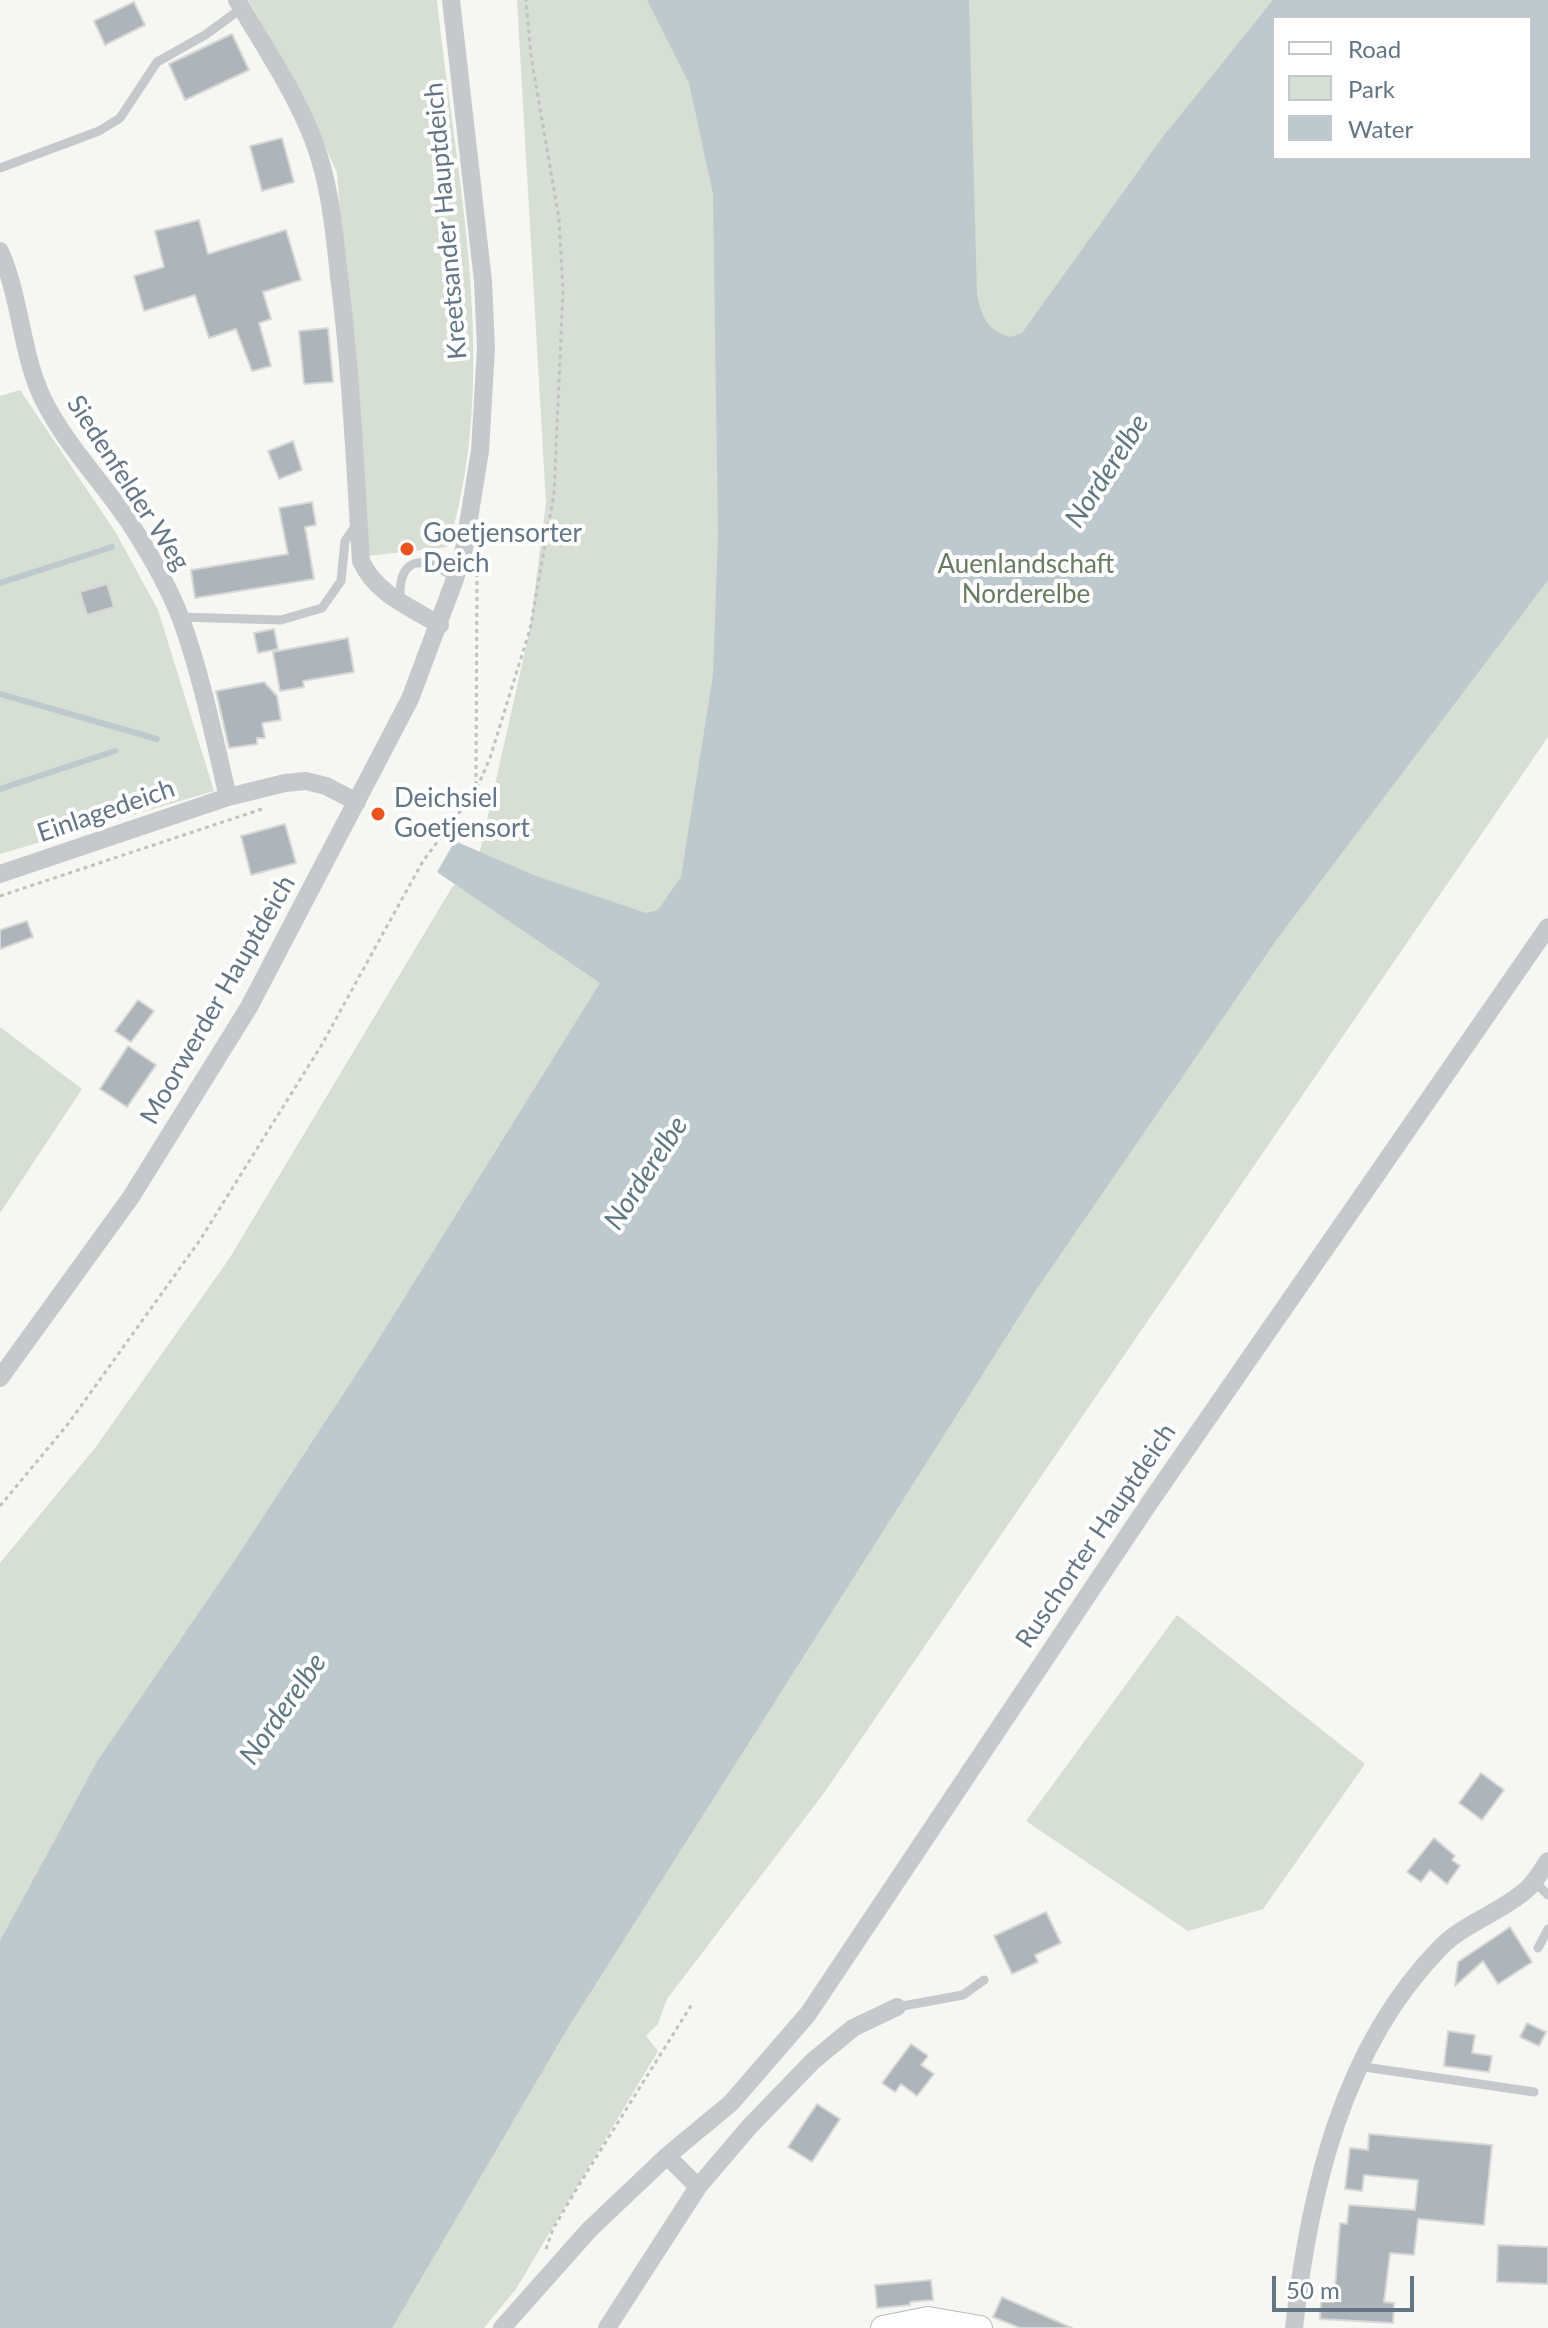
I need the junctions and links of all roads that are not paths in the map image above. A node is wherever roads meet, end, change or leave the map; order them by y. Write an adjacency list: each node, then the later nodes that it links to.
1 (451, 0): 6 (street, Kreetsander Hauptdeich)
2 (239, 4): 3 (lane); 5 (street)
3 (0, 168)
4 (0, 251): 8 (street, Siedenfelder Weg)
5 (358, 521): 7 (street); 8 (lane)
6 (455, 579): 7 (lane); 9 (street, Kreetsander Hauptdeich)
7 (400, 602): 9 (street)
8 (180, 617): 10 (street, Siedenfelder Weg)
9 (440, 625): 11 (street, Moorwerder Hauptdeich)
10 (228, 797): 11 (street); 12 (street, Einlagedeich)
11 (357, 802): 14 (street, Moorwerder Hauptdeich)
12 (0, 874)
13 (1548, 927): 24 (street, Ruschorter Hauptdeich)
14 (0, 1378)
15 (1548, 1861): 16 (street)
16 (1534, 1881): 17 (lane); 22 (street)
17 (1548, 1895)
18 (1548, 1929): 19 (lane)
19 (1538, 1948)
20 (984, 1980): 21 (lane)
21 (897, 2007): 25 (street)
22 (1358, 2066): 23 (lane); 30 (street)
23 (1534, 2092)
24 (667, 2156): 25 (street); 26 (street, Ruschorter Hauptdeich)
25 (698, 2187): 27 (street)
26 (502, 2328)
27 (607, 2328)
28 (883, 2328): 29 (street)
29 (980, 2328)
30 (1294, 2328)

